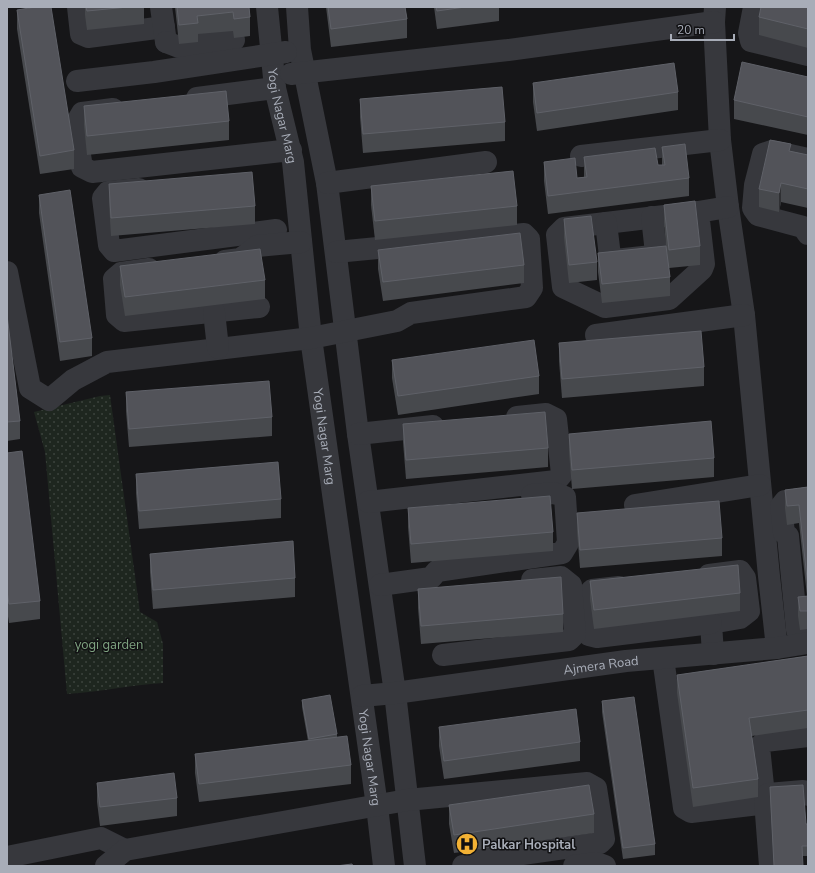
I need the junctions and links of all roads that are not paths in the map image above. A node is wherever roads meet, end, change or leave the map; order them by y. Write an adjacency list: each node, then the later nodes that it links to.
1 (78, 7): 6 (street)
2 (267, 7): 11 (street, Yogi Nagar Marg)
3 (297, 7): 8 (street)
4 (754, 7): 9 (street)
5 (714, 14): 12 (street); 16 (street)
6 (164, 25): 7 (street); 10 (street)
7 (234, 40)
8 (300, 50): 11 (street); 12 (street)
9 (808, 55)
10 (169, 69): 11 (street); 13 (street)
11 (273, 72): 12 (street); 14 (street); 17 (street, Yogi Nagar Marg)
12 (305, 73): 21 (street)
13 (77, 81)
14 (178, 101)
15 (130, 107): 17 (street)
16 (720, 140): 18 (street); 24 (street)
17 (291, 150): 29 (street, Yogi Nagar Marg)
18 (581, 156)
19 (808, 159): 22 (street)
20 (486, 162): 21 (street)
21 (327, 183): 30 (street)
22 (755, 185): 24 (street); 28 (street)
23 (160, 186): 29 (street)
24 (727, 198): 25 (street); 36 (street)
25 (698, 212): 26 (street); 27 (street)
26 (652, 217): 27 (street); 27 (street)
27 (606, 223)
28 (808, 234)
29 (300, 235): 31 (street); 39 (street, Yogi Nagar Marg)
30 (336, 252): 37 (street); 37 (street)
31 (208, 262)
32 (169, 267): 35 (street)
33 (7, 272): 40 (street)
34 (259, 307): 35 (street)
35 (214, 312): 40 (street)
36 (744, 315): 38 (street); 44 (street)
37 (345, 331): 39 (street); 43 (street)
38 (596, 335)
39 (311, 338): 40 (street); 71 (street, Yogi Nagar Marg)
40 (218, 348)
41 (499, 419): 47 (street)
42 (451, 424): 43 (street)
43 (358, 434): 47 (street)
44 (760, 485): 46 (street); 49 (street)
45 (808, 498): 48 (street)
46 (635, 505)
47 (369, 507): 54 (street); 54 (street)
48 (789, 546): 49 (street); 55 (street)
49 (766, 548): 56 (street)
50 (693, 577): 57 (street)
51 (514, 582): 61 (street)
52 (639, 584): 59 (street)
53 (458, 588): 54 (street)
54 (380, 590): 70 (street)
55 (794, 595): 56 (street); 58 (street)
56 (771, 598): 62 (street)
57 (711, 623): 59 (street); 63 (street)
58 (808, 632)
59 (622, 634): 66 (street)
60 (808, 643): 62 (street, Ajmera Road)
61 (513, 646): 64 (street); 67 (street)
62 (777, 648): 63 (street, Ajmera Road)
63 (713, 654): 65 (street, Ajmera Road)
64 (442, 655)
65 (663, 658): 66 (street, Ajmera Road); 69 (street)
66 (626, 661): 67 (street, Ajmera Road)
67 (518, 676): 70 (street, Ajmera Road)
68 (690, 682): 69 (street)
69 (667, 685): 72 (street)
70 (395, 693): 71 (street, Ajmera Road); 74 (street)
71 (362, 696): 75 (street, Yogi Nagar Marg)
72 (808, 736)
73 (808, 795): 84 (street)
74 (407, 800): 75 (street); 80 (street); 81 (street)
75 (377, 806): 76 (street); 79 (street, Yogi Nagar Marg)
76 (125, 850): 77 (street); 78 (street)
77 (7, 857)
78 (106, 866)
79 (384, 866)
80 (415, 866)
81 (463, 866)
82 (574, 866): 83 (street)
83 (605, 866)
84 (770, 866)

